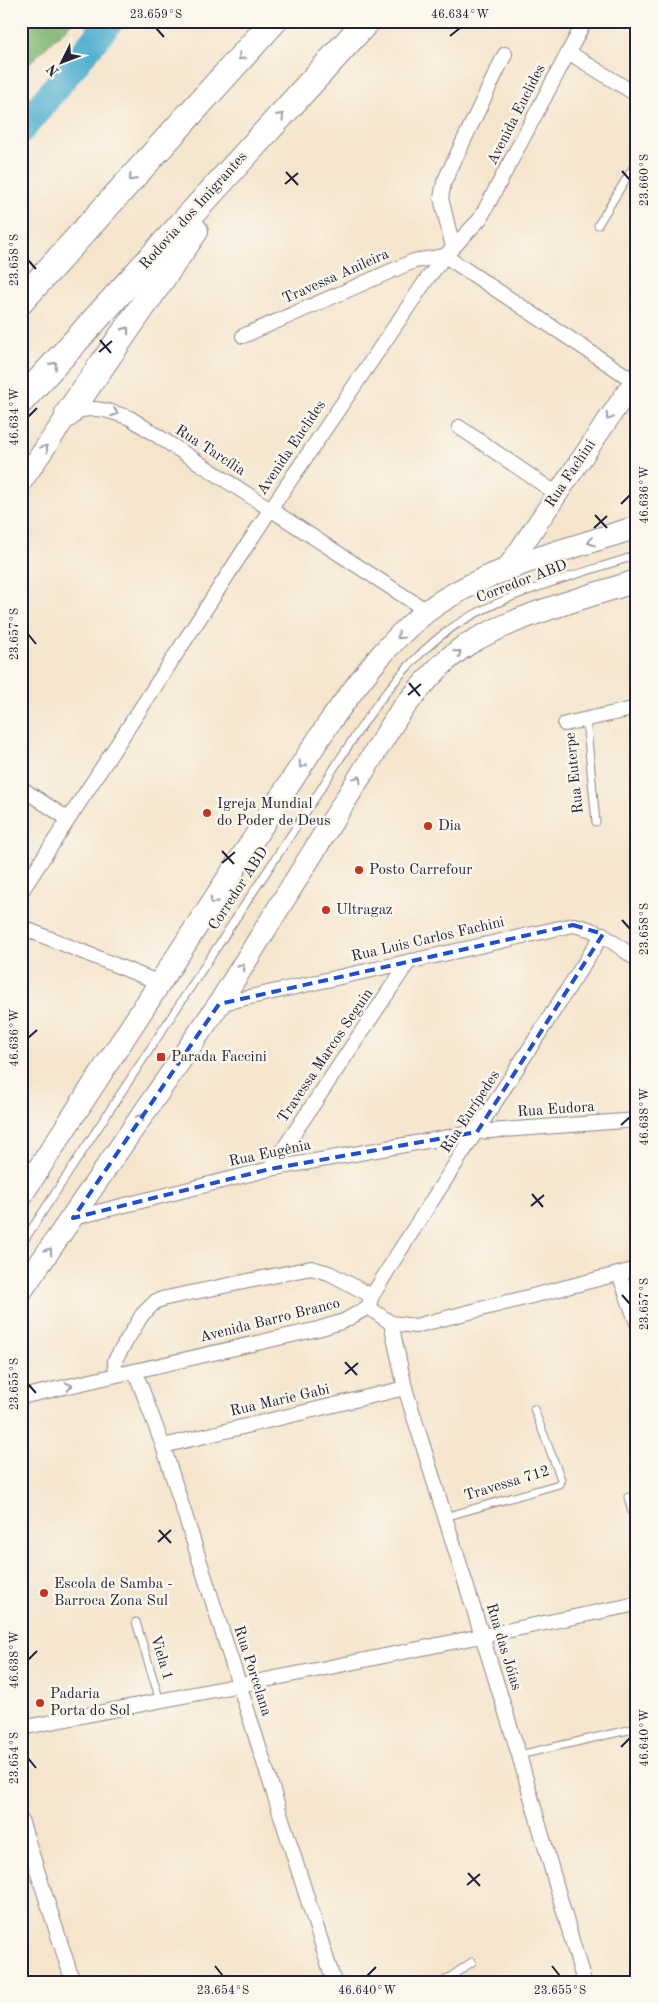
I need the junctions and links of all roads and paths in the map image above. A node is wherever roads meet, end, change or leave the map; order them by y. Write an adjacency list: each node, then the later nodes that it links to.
1 (274, 21): 11 (highway, one-way to 11)
2 (367, 21): 7 (highway, Rodovia dos Imigrantes, one-way to 2)
3 (585, 21): 4 (street, Avenida Euclides)
4 (568, 52): 6 (street); 10 (street, Avenida Euclides)
5 (505, 54): 10 (street)
6 (637, 95)
7 (253, 147): 14 (highway, Rodovia dos Imigrantes, one-way to 7); 15 (highway, one-way to 7)
8 (637, 161): 9 (lane)
9 (598, 225)
10 (449, 251): 12 (street, Travessa Anileira); 13 (street); 19 (street, Avenida Euclides)
11 (21, 301)
12 (242, 336)
13 (635, 379): 18 (street, Rua Fachini, one-way to 18)
14 (21, 401)
15 (68, 414): 17 (street, one-way to 15); 19 (street, Rua Tarcília, one-way to 19)
16 (459, 428): 18 (street)
17 (21, 483)
18 (557, 494): 22 (street, Rua Fachini)
19 (270, 510): 24 (street, Rua Tarcília); 29 (street, Avenida Euclides)
20 (637, 527): 22 (main road, one-way to 22)
21 (637, 555): 43 (lane, Corredor ABD)
22 (505, 571): 24 (main road)
23 (637, 581): 37 (main road, one-way to 23)
24 (427, 612): 36 (main road, one-way to 36)
25 (637, 708): 26 (street, Rua Euterpe)
26 (586, 719): 27 (street, Rua Euterpe); 30 (lane, Rua Euterpe)
27 (565, 724)
28 (21, 788): 29 (street)
29 (68, 819): 31 (street, Avenida Euclides)
30 (596, 822)
31 (21, 892)
32 (21, 927): 36 (street)
33 (603, 934): 34 (street, Rua Luis Carlos Fachini); 35 (street, Rua Luis Carlos Fachini); 39 (street, Rua Eurípedes)
34 (637, 960)
35 (409, 961): 37 (street, Rua Luis Carlos Fachini); 40 (street, Travessa Marcos Seguin)
36 (160, 983): 41 (main road)
37 (219, 1004): 42 (main road, one-way to 37)
38 (637, 1120): 39 (street, Rua Eudora)
39 (477, 1132): 40 (street, Rua Eugênia); 47 (street, Rua Eurípedes)
40 (270, 1169): 42 (street, Rua Eugênia)
41 (21, 1196)
42 (72, 1218): 46 (main road, one-way to 42)
43 (21, 1245)
44 (637, 1268): 45 (street)
45 (619, 1274): 48 (street); 49 (street)
46 (21, 1291)
47 (370, 1302): 48 (street); 50 (street, Avenida Barro Branco); 51 (street)
48 (391, 1323): 52 (street, Rua das Jóias)
49 (637, 1323)
50 (135, 1371): 51 (street, Avenida Barro Branco); 55 (street, Rua Porcelana)
51 (116, 1375): 53 (street, Avenida Barro Branco, one-way to 51)
52 (405, 1388): 55 (street, Rua Marie Gabi); 57 (street, Rua das Jóias)
53 (21, 1397)
54 (534, 1409): 57 (lane, Travessa 712)
55 (163, 1446): 62 (street, Rua Porcelana)
56 (628, 1497): 58 (lane)
57 (445, 1518): 61 (street, Rua das Jóias)
58 (637, 1530)
59 (637, 1604): 61 (street)
60 (136, 1622): 63 (lane, Viela 1)
61 (483, 1636): 62 (street); 66 (street, Rua das Jóias)
62 (240, 1686): 63 (street); 70 (street, Rua Porcelana)
63 (160, 1701): 64 (street)
64 (21, 1728)
65 (637, 1728): 66 (lane)
66 (519, 1755): 72 (street, Rua das Jóias)
67 (21, 1820): 69 (street)
68 (472, 1962): 71 (lane)
69 (73, 1982)
70 (334, 1982)
71 (443, 1982)
72 (584, 1982)

